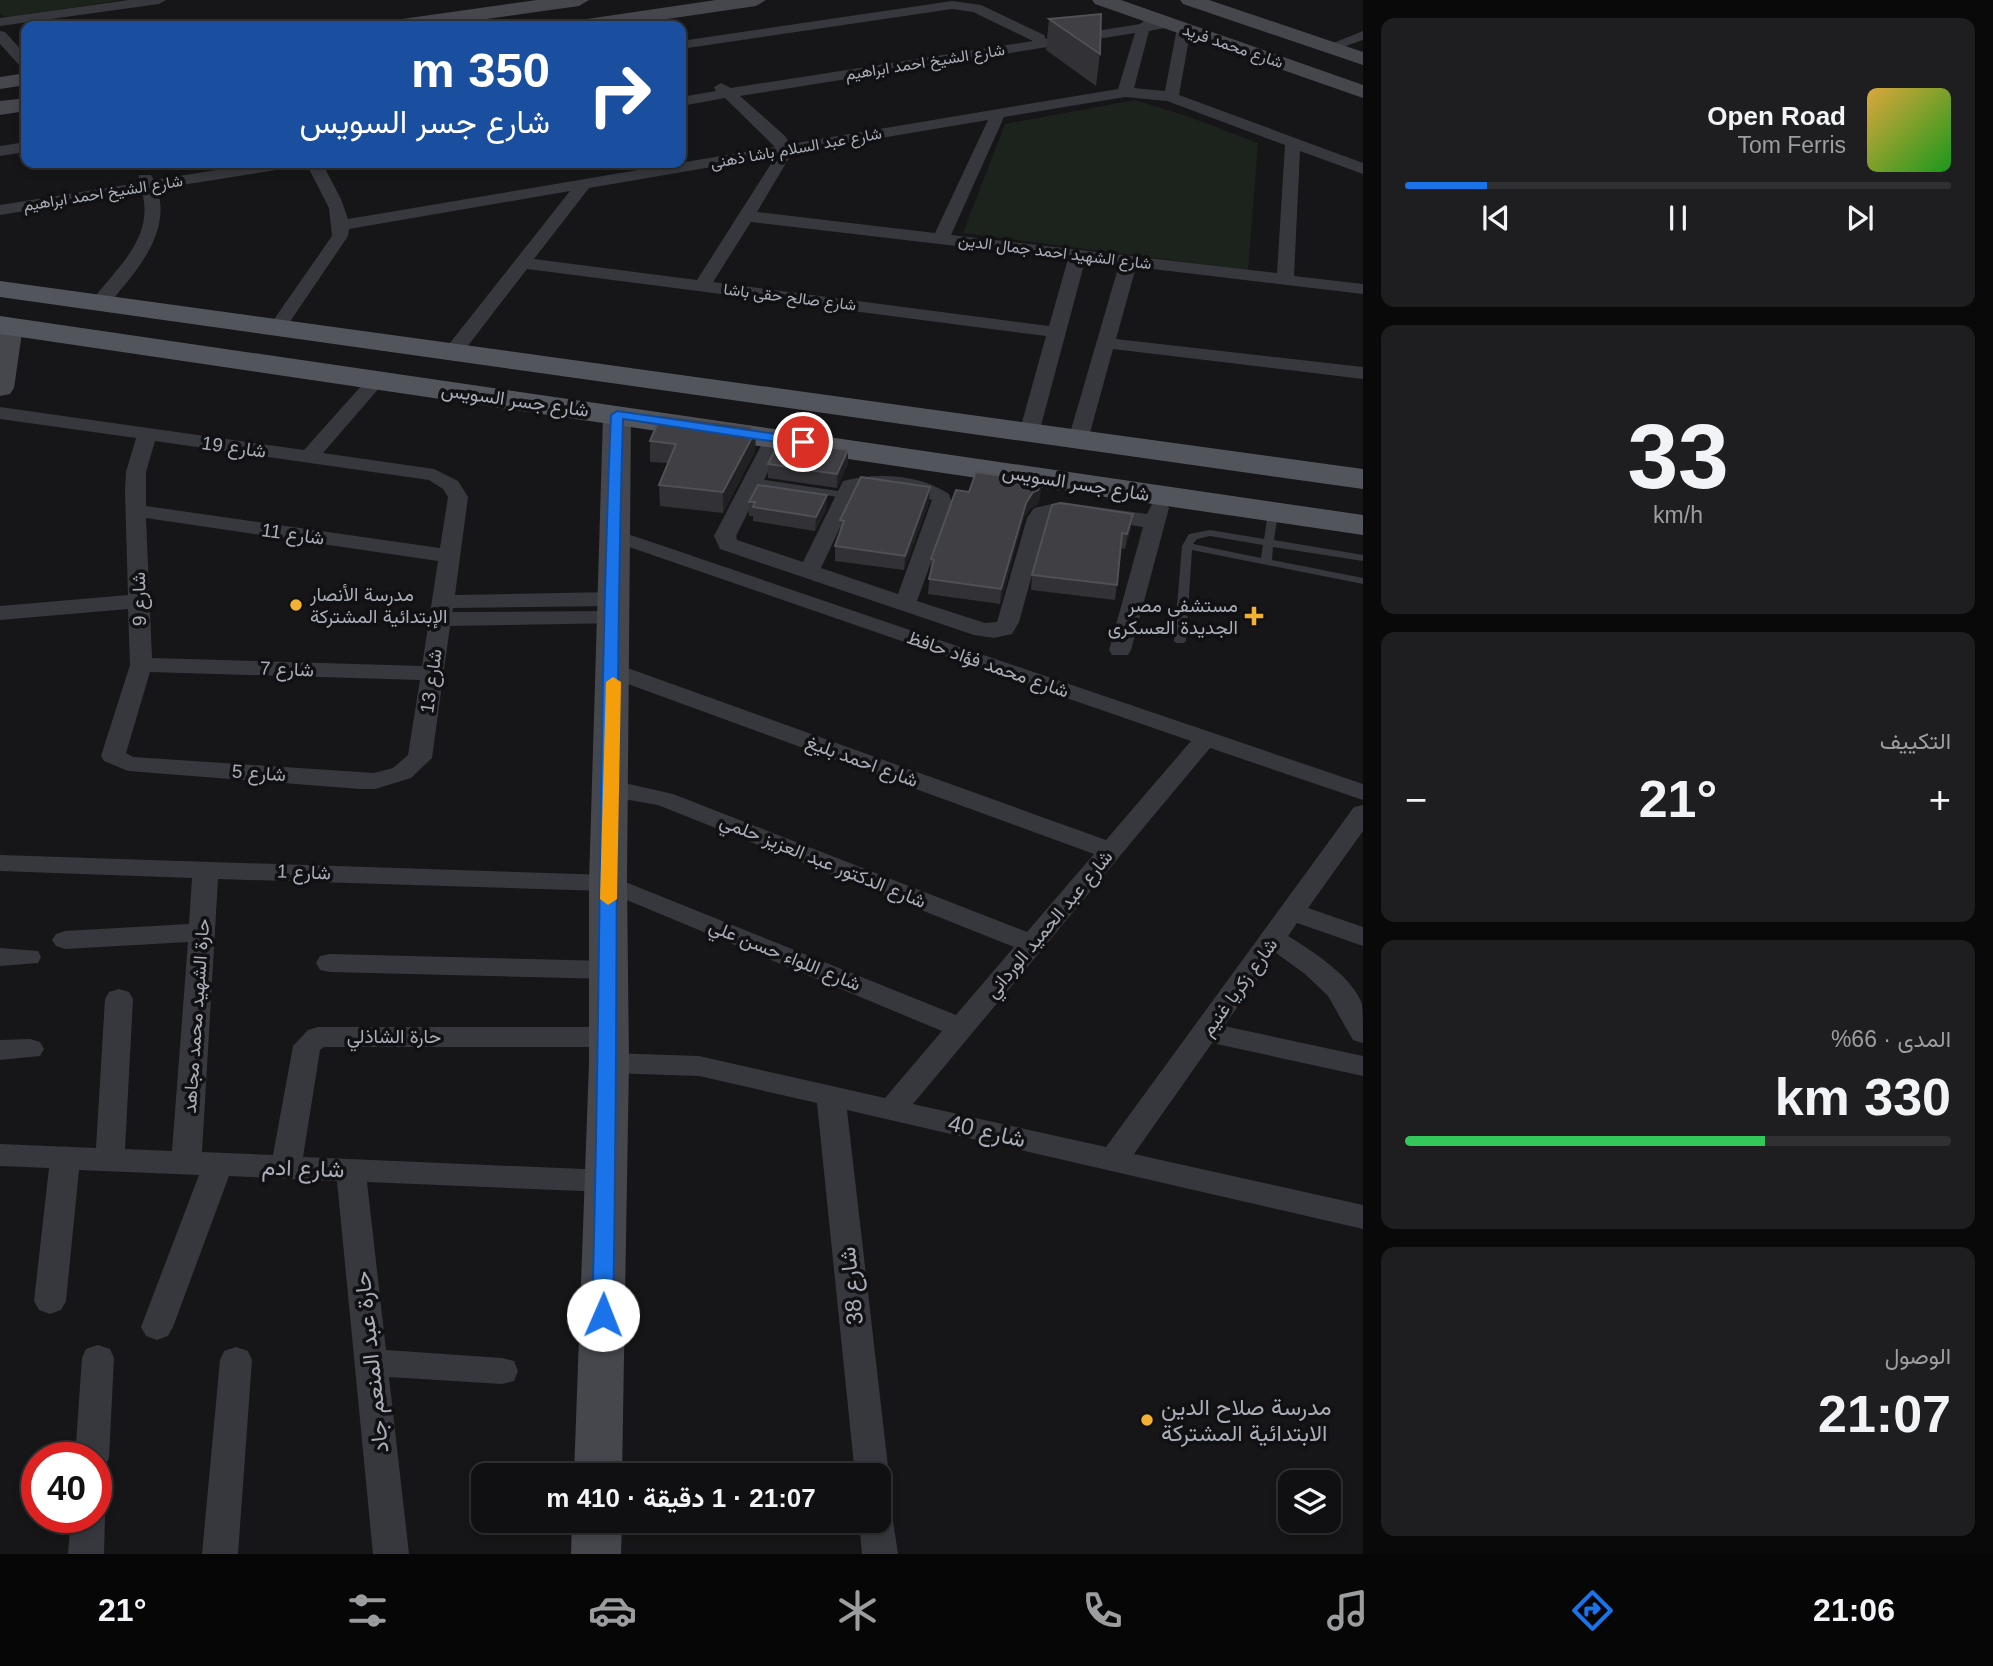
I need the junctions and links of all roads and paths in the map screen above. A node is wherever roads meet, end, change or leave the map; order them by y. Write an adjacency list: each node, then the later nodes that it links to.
1 (159, 0): 9 (street)
2 (579, 0): 6 (street)
3 (756, 0): 8 (street)
4 (1102, 0): 10 (street, شارع محمد فريد)
5 (1191, 0): 15 (street, شارع محمد فريد)
6 (506, 5): 7 (street)
7 (421, 21)
8 (614, 21)
9 (0, 22)
10 (1163, 24): 13 (street, شارع الشيخ احمد ابراهيم); 20 (street, شارع الشيخ احمد ابراهيم); 21 (street); 22 (street, شارع محمد فريد); 24 (street)
11 (0, 35): 16 (street)
12 (1363, 35): 15 (street)
13 (1039, 37): 14 (street); 20 (street, شارع الشيخ احمد ابراهيم)
14 (686, 44)
15 (1328, 48): 17 (street, شارع محمد فريد)
16 (21, 58)
17 (1363, 60)
18 (21, 80): 19 (street)
19 (0, 83)
20 (725, 90): 23 (street, شارع الشيخ احمد ابراهيم); 25 (street, شارع الشيخ احمد ابراهيم); 32 (street)
21 (1125, 92): 24 (street, شارع عبد السلام باشا ذهنى); 28 (street, شارع عبد السلام باشا ذهنى)
22 (1363, 92)
23 (686, 94)
24 (1171, 97): 29 (street, شارع عبد السلام باشا ذهنى)
25 (686, 100)
26 (21, 105): 27 (street)
27 (0, 108)
28 (999, 114): 32 (street, شارع عبد السلام باشا ذهنى); 45 (street)
29 (1293, 143): 38 (street, شارع عبد السلام باشا ذهنى); 49 (street)
30 (21, 147): 31 (street)
31 (0, 150)
32 (785, 150): 33 (street, شارع عبد السلام باشا ذهنى); 43 (street)
33 (686, 167)
34 (216, 168): 39 (street, شارع الشيخ احمد ابراهيم)
35 (251, 168): 39 (street, شارع الشيخ احمد ابراهيم)
36 (316, 168): 44 (street)
37 (679, 168): 40 (street, شارع عبد السلام باشا ذهنى)
38 (1363, 169)
39 (147, 182): 41 (street, شارع الشيخ احمد ابراهيم); 42 (street, شارع الشيخ احمد ابراهيم); 53 (street)
40 (584, 184): 44 (street, شارع عبد السلام باشا ذهنى); 48 (street)
41 (0, 201)
42 (0, 210)
43 (747, 216): 45 (street, شارع الشهيد احمد جمال الدين); 50 (street)
44 (342, 225): 55 (street)
45 (941, 239): 46 (street, شارع الشهيد احمد جمال الدين)
46 (1078, 255): 47 (street, شارع الشهيد احمد جمال الدين); 56 (street)
47 (1129, 261): 49 (street, شارع الشهيد احمد جمال الدين); 57 (street)
48 (523, 263): 50 (street, شارع صالح حقى باشا); 58 (street)
49 (1285, 280): 52 (street, شارع الشهيد احمد جمال الدين)
50 (702, 286): 56 (street, شارع صالح حقى باشا)
51 (0, 289): 53 (main road, شارع جسر السويس)
52 (1363, 289)
53 (99, 303): 55 (main road, شارع جسر السويس)
54 (5, 325): 60 (main road, شارع جسر السويس); 61 (street)
55 (277, 328): 58 (main road, شارع جسر السويس)
56 (1057, 332): 64 (street)
57 (1106, 343): 59 (street); 67 (street)
58 (453, 352): 64 (main road, شارع جسر السويس)
59 (1363, 373)
60 (378, 379): 63 (main road, شارع جسر السويس); 68 (street)
61 (0, 388)
62 (0, 413): 65 (street, شارع 19)
63 (617, 415): 66 (main road, شارع جسر السويس); 79 (street)
64 (1029, 433): 67 (main road, شارع جسر السويس)
65 (147, 434): 68 (street, شارع 19); 76 (street, شارع 9)
66 (775, 438): 71 (street); 75 (main road, شارع جسر السويس)
67 (1078, 440): 69 (main road, شارع جسر السويس)
68 (309, 457): 72 (street, شارع 19)
69 (1229, 461): 70 (main road, شارع جسر السويس); 74 (main road)
70 (1363, 479)
71 (750, 487): 73 (lane); 84 (street)
72 (458, 497): 81 (street, شارع 13)
73 (841, 501): 84 (street); 87 (street)
74 (1239, 508): 75 (main road, شارع جسر السويس); 78 (main road, شارع جسر السويس)
75 (1159, 509): 87 (street); 92 (street)
76 (138, 512): 81 (street, شارع 11); 86 (street, شارع 9)
77 (1363, 525): 78 (main road, شارع جسر السويس)
78 (1271, 528): 80 (lane); 82 (lane); 83 (lane)
79 (613, 535): 88 (street); 96 (street, شارع محمد فؤاد حافظ)
80 (1187, 546): 83 (lane); 91 (lane)
81 (449, 556): 89 (street, شارع 13)
82 (1363, 558)
83 (1266, 562): 85 (lane)
84 (809, 572): 87 (street)
85 (1363, 581)
86 (139, 601): 90 (street); 93 (street, شارع 9)
87 (905, 604)
88 (613, 609): 89 (street); 94 (street)
89 (441, 610): 95 (street, شارع 13)
90 (0, 613)
91 (1180, 640)
92 (1121, 650)
93 (141, 665): 95 (street, شارع 7); 97 (street, شارع 9)
94 (614, 671): 100 (street); 102 (street, شارع احمد بليغ)
95 (432, 673): 98 (street, شارع 13)
96 (1206, 738): 99 (street, شارع محمد فؤاد حافظ); 102 (street, شارع عبد الحميد الورداني)
97 (116, 759): 98 (street, شارع 5)
98 (402, 773)
99 (1363, 792)
100 (610, 794): 105 (street); 111 (street, شارع الدكتور عبد العزيز حلمي)
101 (1363, 813): 106 (street, شارع زكريا غنيم)
102 (1111, 851): 111 (street, شارع عبد الحميد الورداني)
103 (0, 863): 104 (street, شارع 1)
104 (206, 869): 105 (street, شارع 1); 107 (street, حارة الشهيد محمد مجاهد)
105 (608, 883): 115 (street); 117 (street, شارع اللواء حسن علي)
106 (1292, 912): 108 (street); 109 (street, شارع زكريا غنيم)
107 (202, 932): 110 (street); 130 (street, حارة الشهيد محمد مجاهد)
108 (1363, 937)
109 (1273, 939): 118 (street, شارع زكريا غنيم); 119 (street)
110 (65, 940)
111 (1032, 944): 117 (street, شارع عبد الحميد الورداني)
112 (0, 957): 113 (street)
113 (28, 957)
114 (330, 963): 115 (street)
115 (608, 970): 121 (street)
116 (119, 999): 128 (street)
117 (961, 1028): 125 (street, شارع عبد الحميد الورداني)
118 (1207, 1032): 123 (street); 129 (street, شارع زكريا غنيم)
119 (1363, 1033)
120 (30, 1049): 122 (street)
121 (609, 1050): 124 (street, شارع 40); 132 (street, حارة الشاذلي); 134 (street)
122 (0, 1051)
123 (1363, 1066)
124 (831, 1096): 125 (street, شارع 40); 144 (street, شارع 38)
125 (892, 1109): 129 (street, شارع 40)
126 (0, 1155): 127 (street, شارع ادم)
127 (65, 1158): 128 (street, شارع ادم); 136 (street)
128 (110, 1160): 130 (street, شارع ادم)
129 (1113, 1160): 135 (street, شارع 40)
130 (186, 1163): 131 (street, شارع ادم)
131 (218, 1164): 132 (street, شارع ادم); 137 (street)
132 (286, 1167): 133 (street, شارع ادم)
133 (351, 1170): 134 (street, شارع ادم); 140 (street, حارة عبد المنعم جاد)
134 (606, 1181): 143 (street)
135 (1363, 1217)
136 (50, 1301)
137 (157, 1327)
138 (98, 1358): 142 (street)
139 (236, 1360): 149 (street)
140 (371, 1362): 141 (street); 150 (street, حارة عبد المنعم جاد)
141 (502, 1371)
142 (93, 1442)
143 (598, 1463)
144 (871, 1463)
145 (88, 1533): 148 (street)
146 (597, 1533): 151 (street)
147 (878, 1533): 152 (street)
148 (86, 1554)
149 (220, 1554)
150 (391, 1554)
151 (596, 1554)
152 (880, 1554)

